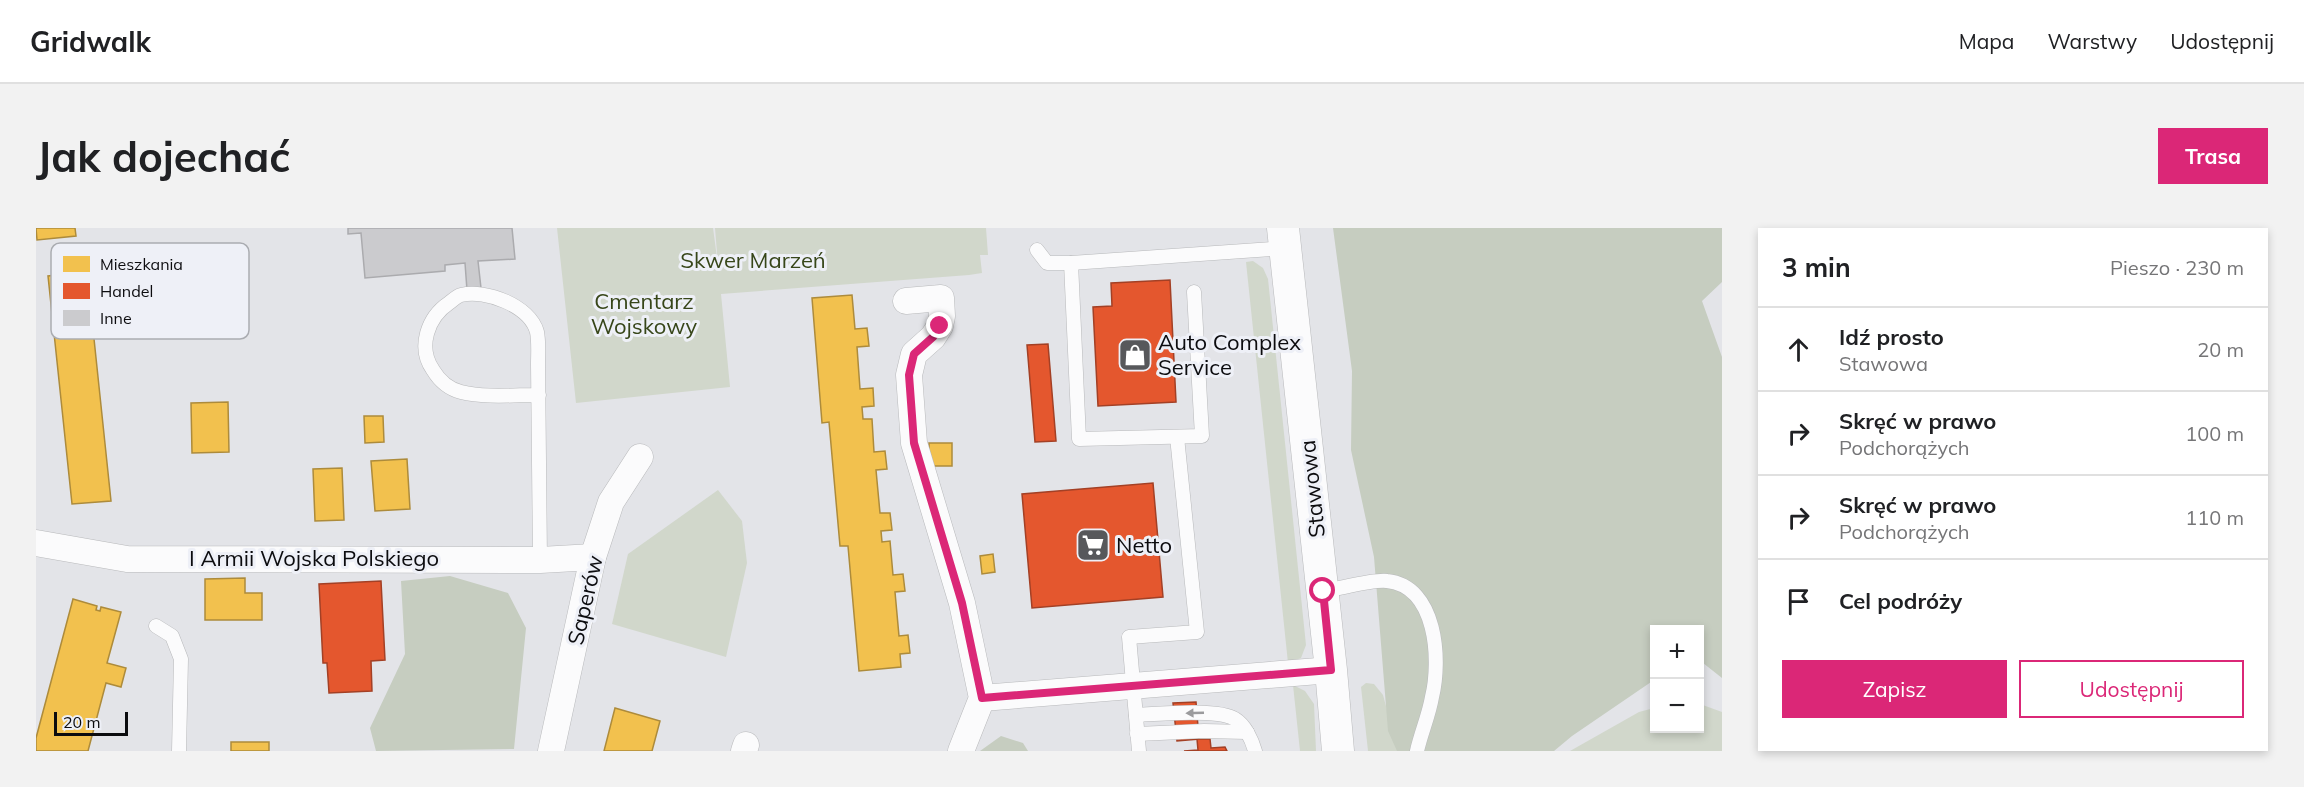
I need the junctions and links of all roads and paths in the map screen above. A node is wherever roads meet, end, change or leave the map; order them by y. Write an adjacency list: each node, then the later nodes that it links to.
1 (1284, 238): 3 (lane); 12 (street, Stawowa)
2 (1037, 250): 3 (lane)
3 (1071, 263): 7 (lane)
4 (1194, 292): 7 (lane)
5 (906, 301): 16 (street)
6 (538, 395): 6 (lane); 11 (lane)
7 (1177, 437): 15 (lane)
8 (640, 457): 10 (street, Saperów)
9 (36, 543): 11 (street, I Armii Wojska Polskiego)
10 (593, 557): 11 (street, I Armii Wojska Polskiego); 21 (street, Saperów)
11 (540, 560)
12 (1323, 591): 14 (street, Stawowa); 26 (lane)
13 (156, 626): 20 (lane)
14 (1331, 670): 15 (street); 25 (street, Stawowa)
15 (1133, 686): 16 (street); 17 (lane)
16 (982, 698): 22 (street)
17 (1136, 715): 18 (lane, one-way to 17); 19 (lane)
18 (1247, 732): 19 (lane); 24 (lane)
19 (1137, 734): 23 (lane)
20 (179, 751)
21 (552, 751)
22 (961, 751)
23 (1139, 751)
24 (1255, 751)
25 (1338, 751)
26 (1417, 751)

